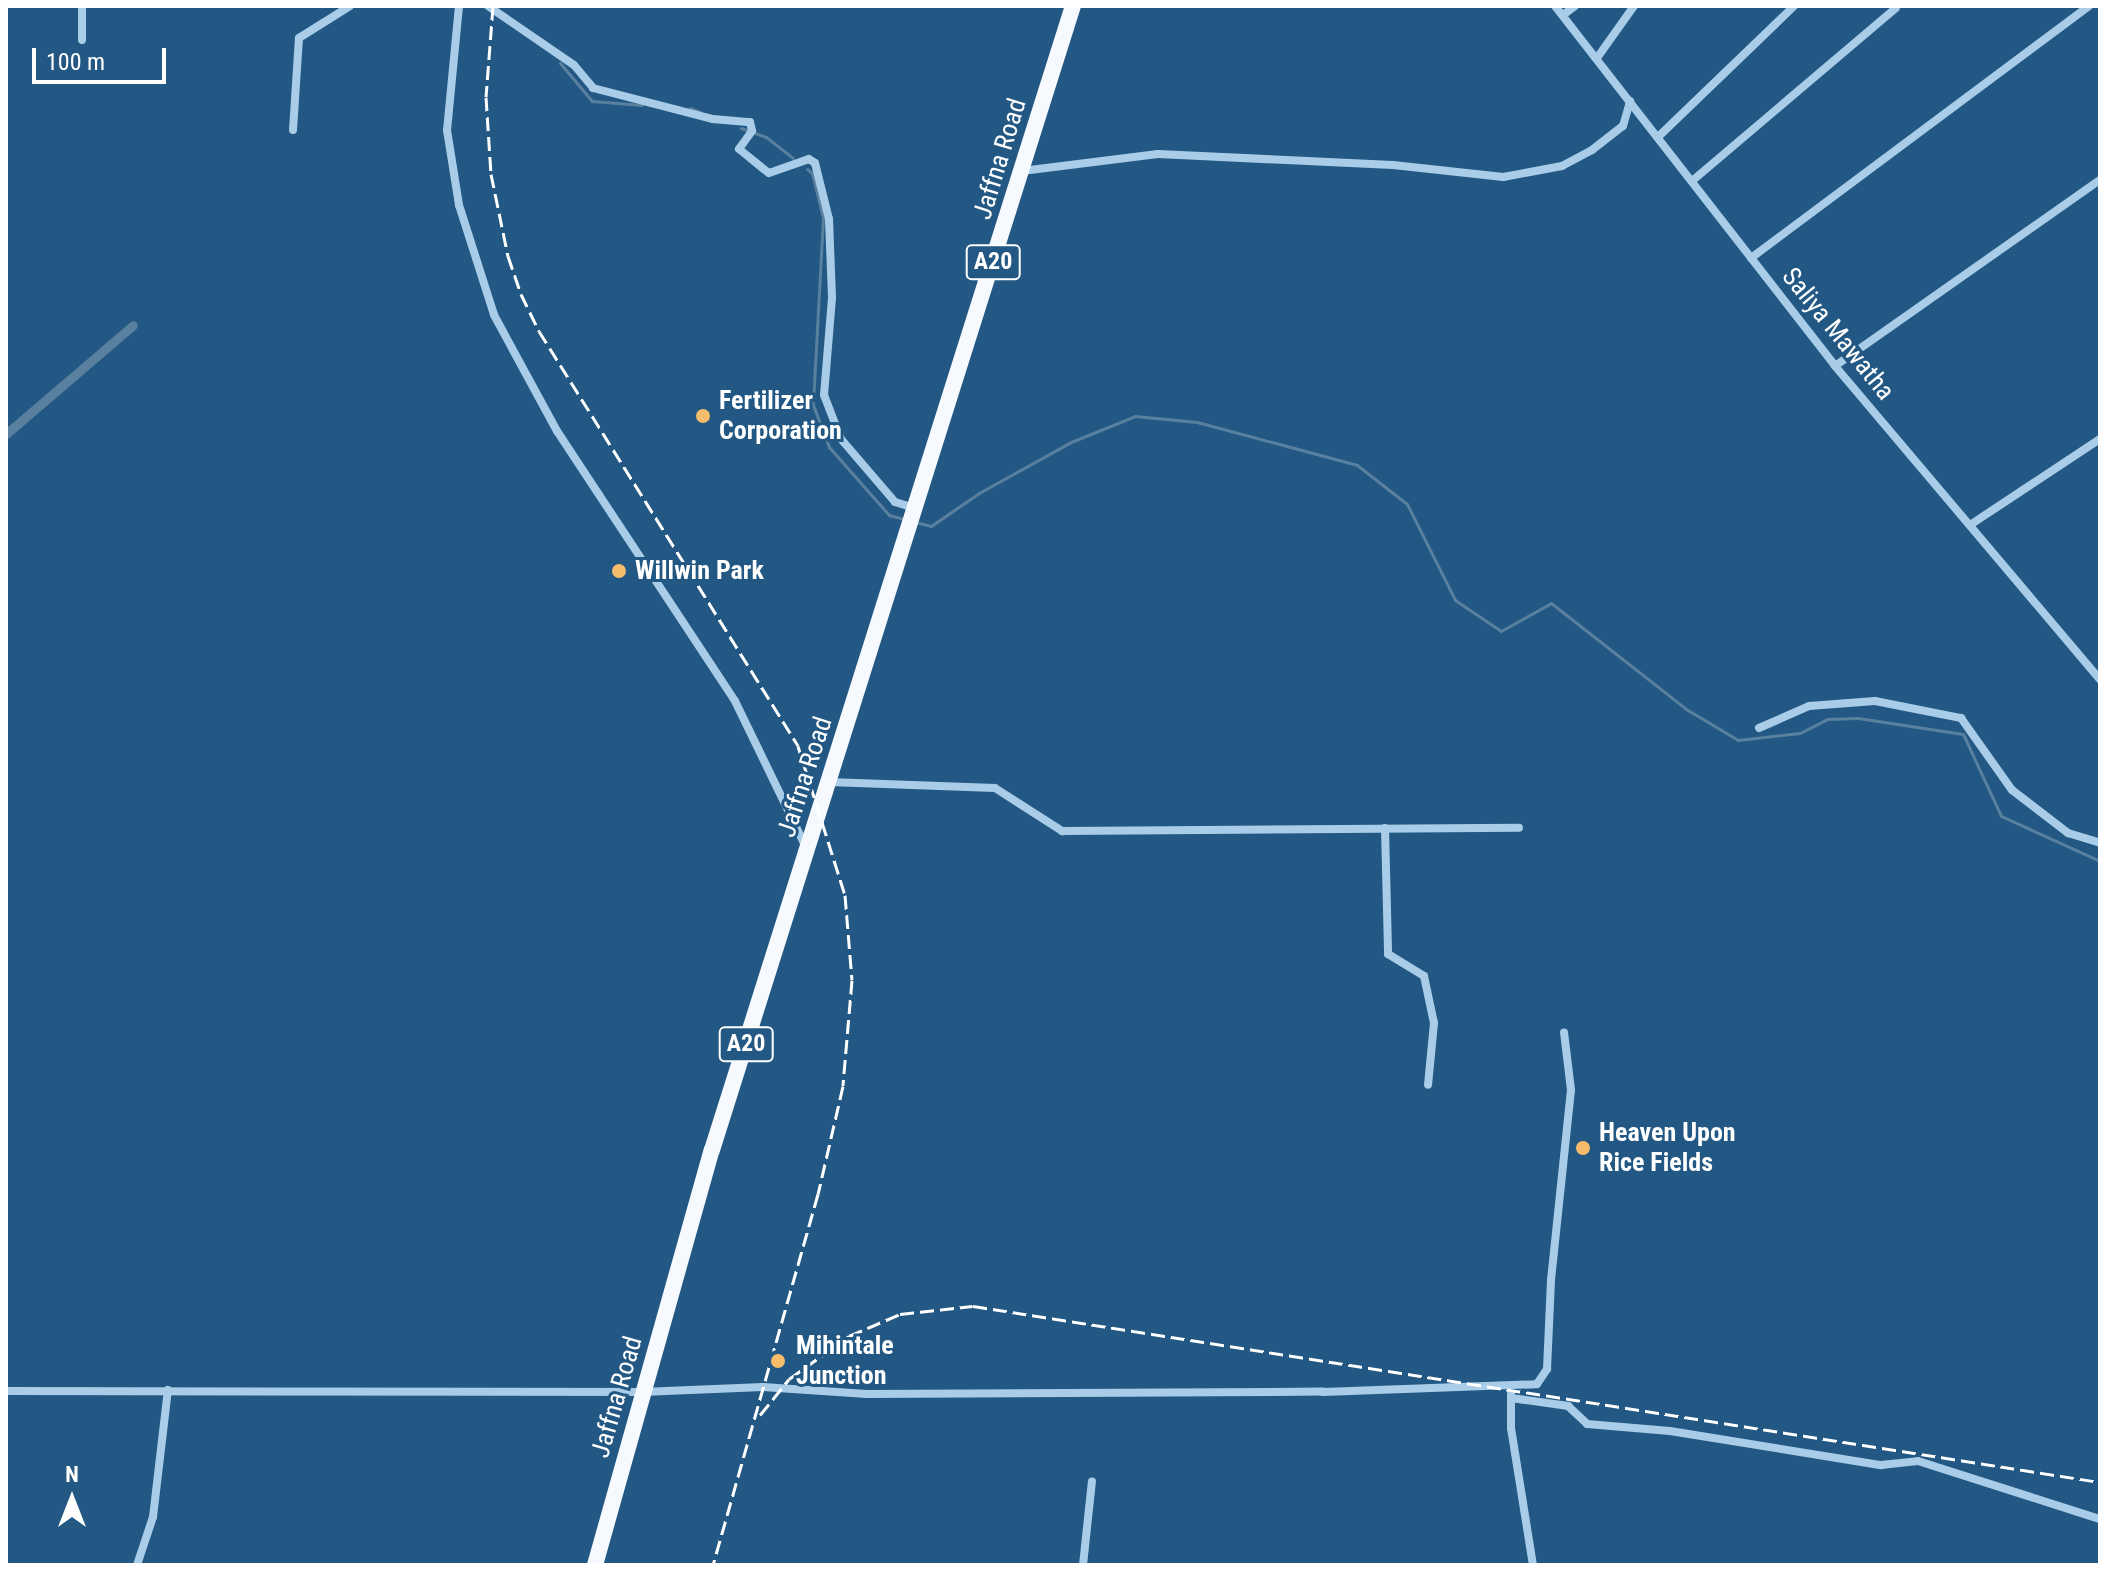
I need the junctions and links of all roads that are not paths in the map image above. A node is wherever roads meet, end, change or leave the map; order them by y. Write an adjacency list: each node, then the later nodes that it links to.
1 (82, 6): 13 (street)
2 (350, 6): 16 (street)
3 (459, 6): 32 (street)
4 (488, 6): 24 (street)
5 (1073, 6): 18 (highway, Jaffna Road / A20)
6 (1555, 6): 12 (street, Saliya Mawatha)
7 (1575, 6): 12 (street)
8 (1634, 6): 14 (street)
9 (1794, 6): 17 (street)
10 (2089, 6): 21 (street)
11 (1896, 8): 20 (street)
12 (1563, 15): 14 (street, Saliya Mawatha)
13 (82, 40)
14 (1597, 58): 15 (street, Saliya Mawatha)
15 (1630, 101): 17 (street, Saliya Mawatha); 18 (street)
16 (293, 130)
17 (1658, 137): 20 (street, Saliya Mawatha)
18 (1022, 171): 24 (highway, Jaffna Road / A20)
19 (2100, 180): 22 (street)
20 (1692, 181): 21 (street, Saliya Mawatha)
21 (1751, 258): 22 (street, Saliya Mawatha)
22 (1835, 366): 25 (street, Saliya Mawatha)
23 (2100, 439): 25 (street)
24 (912, 517): 28 (highway, Jaffna Road / A20)
25 (1970, 525): 26 (street, Saliya Mawatha)
26 (2100, 680)
27 (1759, 728): 31 (street)
28 (829, 782): 29 (street); 32 (highway, Jaffna Road / A20)
29 (1385, 828): 30 (street); 34 (street)
30 (1519, 828)
31 (2100, 843)
32 (807, 849): 38 (highway, Jaffna Road / A20)
33 (1564, 1032): 35 (street)
34 (1428, 1085)
35 (1511, 1385): 38 (street); 39 (street)
36 (168, 1390): 37 (street); 38 (street); 42 (street)
37 (6, 1391)
38 (642, 1392): 43 (highway, Jaffna Road / A20)
39 (1511, 1398): 41 (street); 45 (street)
40 (1092, 1481): 44 (street)
41 (2100, 1519)
42 (137, 1565)
43 (595, 1565)
44 (1083, 1565)
45 (1533, 1565)

